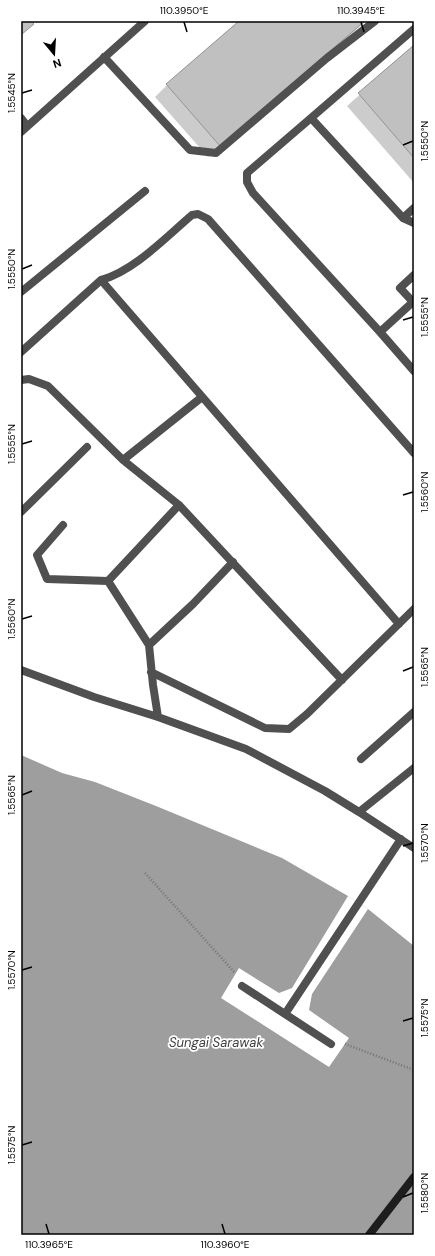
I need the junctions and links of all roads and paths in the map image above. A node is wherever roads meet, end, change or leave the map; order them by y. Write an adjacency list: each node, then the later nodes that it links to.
1 (145, 21): 4 (lane)
2 (376, 21): 4 (lane)
3 (414, 29): 6 (lane)
4 (104, 57): 7 (lane)
5 (21, 118): 7 (lane)
6 (311, 118): 10 (lane); 16 (lane)
7 (24, 129)
8 (145, 192): 14 (lane)
9 (414, 208): 10 (lane)
10 (403, 218): 11 (lane)
11 (414, 223)
12 (414, 275): 15 (lane)
13 (101, 280): 17 (lane); 20 (lane); 22 (lane)
14 (21, 292)
15 (413, 302): 16 (lane)
16 (380, 332): 18 (lane)
17 (21, 352)
18 (414, 371)
19 (21, 380): 23 (lane)
20 (202, 397): 23 (lane); 30 (lane)
21 (87, 446): 25 (lane)
22 (414, 453)
23 (123, 460): 24 (lane)
24 (179, 505): 27 (lane); 28 (lane)
25 (21, 512)
26 (63, 525): 28 (lane)
27 (232, 562): 31 (lane); 34 (lane)
28 (108, 581): 31 (lane)
29 (414, 610): 30 (lane)
30 (399, 624): 34 (lane)
31 (149, 645): 33 (lane)
32 (21, 670): 36 (lane)
33 (151, 672): 34 (lane); 36 (lane)
34 (342, 680)
35 (414, 712): 37 (lane)
36 (158, 717): 39 (lane)
37 (361, 759)
38 (414, 768): 39 (lane)
39 (359, 812): 40 (lane)
40 (401, 839): 41 (lane); 45 (lane)
41 (414, 848)
42 (144, 873): 43 (path)
43 (235, 973)
44 (242, 986): 45 (lane)
45 (285, 1014): 46 (lane)
46 (332, 1044)
47 (345, 1044): 48 (path)
48 (414, 1070)
49 (414, 1177): 50 (main road)
50 (370, 1235)

